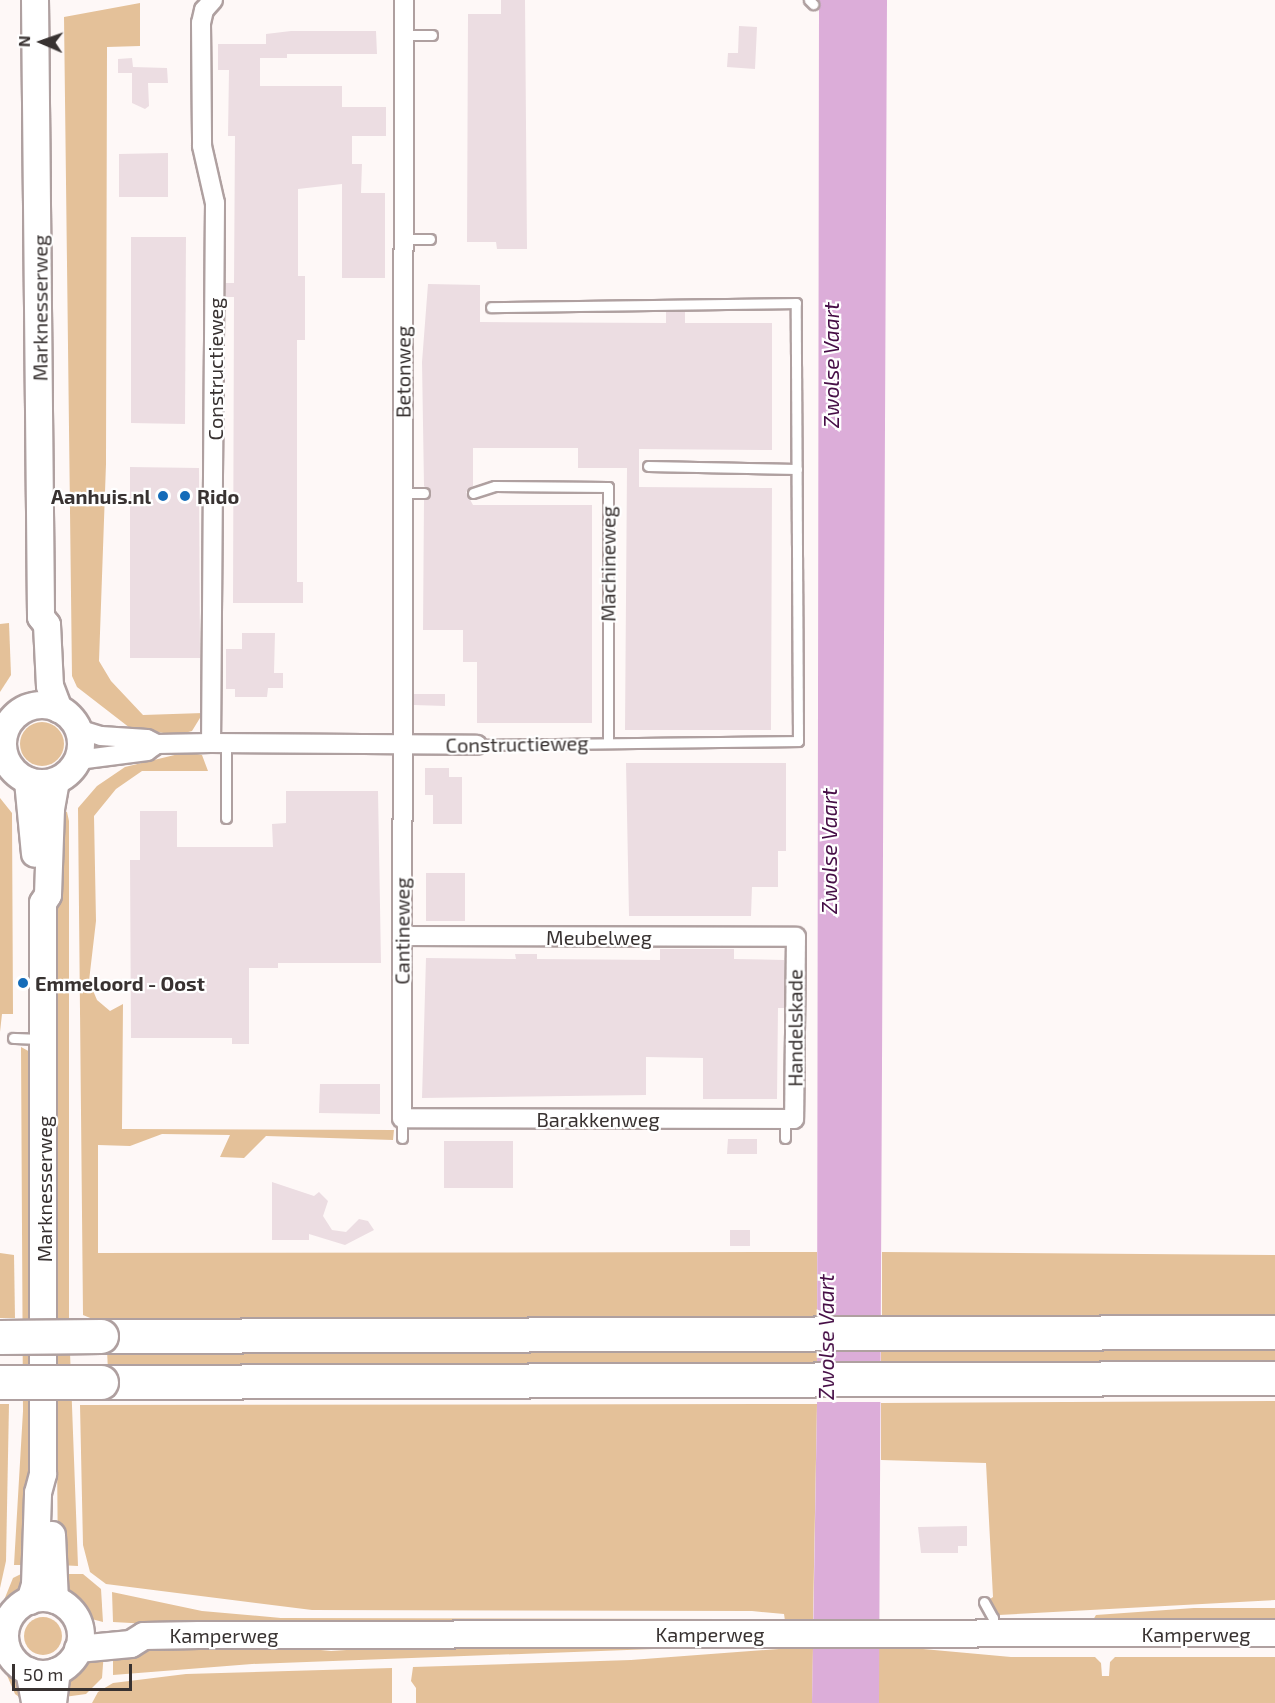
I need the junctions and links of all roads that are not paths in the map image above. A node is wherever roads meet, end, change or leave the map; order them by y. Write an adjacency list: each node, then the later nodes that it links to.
1 (35, 0): 14 (main road, Marknesserweg)
2 (213, 0): 20 (street, Constructieweg)
3 (404, 0): 4 (street, Betonweg)
4 (404, 35): 5 (lane); 6 (street, Betonweg)
5 (432, 35)
6 (404, 239): 7 (lane); 11 (street, Betonweg)
7 (430, 239)
8 (491, 307): 10 (lane)
9 (648, 466): 10 (lane)
10 (797, 469): 19 (lane, Constructieweg)
11 (403, 493): 12 (lane); 22 (street, Betonweg)
12 (424, 493)
13 (473, 493): 19 (lane, Machineweg)
14 (41, 617): 15 (main road, Marknesserweg); 16 (main road, Marknesserweg)
15 (26, 709): 16 (main road); 18 (main road)
16 (59, 710): 17 (main road)
17 (78, 729): 21 (street, Constructieweg); 25 (main road)
18 (3, 731): 24 (main road)
19 (608, 741): 23 (lane, Constructieweg)
20 (218, 743): 21 (street, Constructieweg); 22 (street, Constructieweg); 28 (lane)
21 (157, 744): 25 (street, Constructieweg)
22 (403, 744): 23 (street, Constructieweg); 30 (street, Cantineweg)
23 (477, 745)
24 (3, 757): 26 (main road)
25 (78, 760): 27 (main road)
26 (28, 781): 27 (main road); 29 (main road, Marknesserweg)
27 (56, 781): 29 (main road, Marknesserweg)
28 (226, 818)
29 (43, 903): 33 (main road, Marknesserweg)
30 (402, 936): 31 (street, Meubelweg); 34 (street, Cantineweg)
31 (796, 937): 35 (street, Handelskade)
32 (13, 1038): 33 (lane)
33 (44, 1039): 42 (main road, Marknesserweg)
34 (402, 1118): 35 (street, Barakkenweg); 36 (lane)
35 (790, 1119): 37 (lane)
36 (402, 1138)
37 (785, 1138)
38 (1275, 1332): 39 (highway, bridge)
39 (0, 1337)
40 (1275, 1378): 41 (highway, bridge)
41 (0, 1382)
42 (44, 1474): 43 (main road, Marknesserweg); 44 (main road, Marknesserweg)
43 (55, 1600): 44 (main road); 46 (main road)
44 (30, 1601): 51 (main road)
45 (984, 1602): 47 (lane)
46 (78, 1624): 49 (main road, Kamperweg); 50 (main road)
47 (993, 1634): 48 (main road, Kamperweg); 49 (main road, Kamperweg)
48 (1275, 1634)
49 (144, 1636): 50 (main road, Kamperweg)
50 (78, 1649): 52 (main road)
51 (29, 1671): 52 (main road); 53 (main road)
52 (57, 1671): 54 (main road)
53 (35, 1703)
54 (53, 1703)

